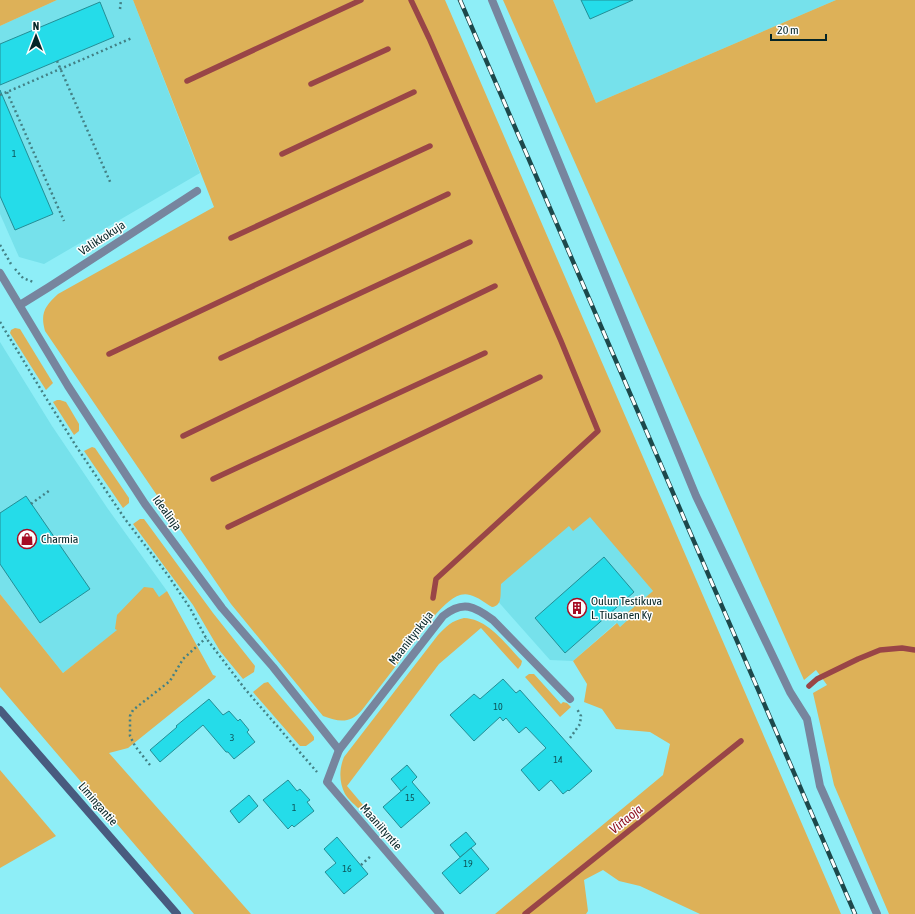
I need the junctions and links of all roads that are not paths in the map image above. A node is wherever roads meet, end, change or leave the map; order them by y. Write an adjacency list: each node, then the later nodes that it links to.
1 (492, 0): 10 (street)
2 (198, 190): 4 (street, Valikkokuja)
3 (0, 273): 4 (street, Idealinja)
4 (20, 305): 7 (street, Idealinja)
5 (570, 699): 7 (street, Maaniitynkuja)
6 (0, 710): 8 (main road, Limingantie)
7 (339, 750): 9 (street, Maaniityntie)
8 (177, 914)
9 (440, 914)
10 (877, 914)

